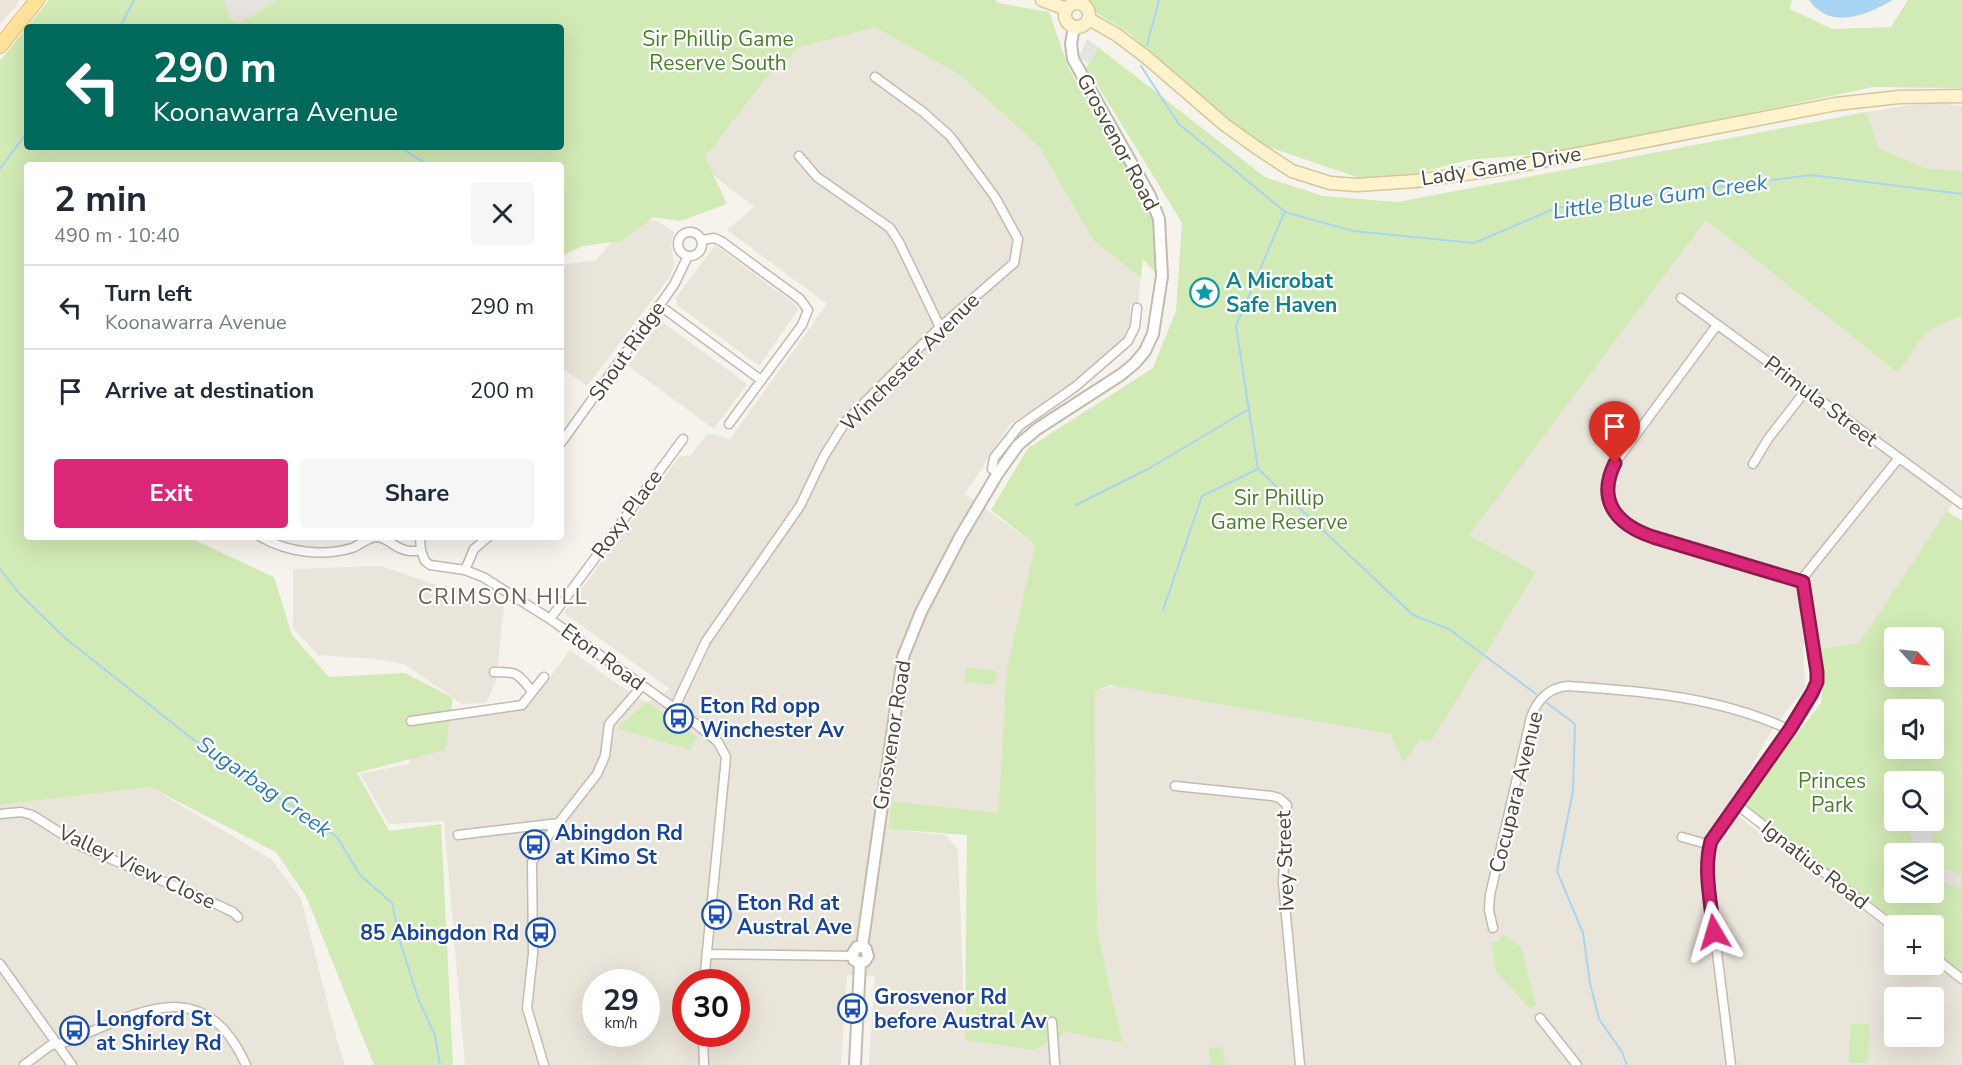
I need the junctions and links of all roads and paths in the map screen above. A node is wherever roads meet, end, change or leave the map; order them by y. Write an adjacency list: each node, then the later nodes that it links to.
1 (37, 0): 6 (main road)
2 (1042, 0): 3 (main road)
3 (1066, 9): 4 (main road); 5 (main road)
4 (1089, 19): 5 (main road); 8 (main road, Lady Game Drive)
5 (1074, 26): 24 (street, Grosvenor Road)
6 (0, 46)
7 (875, 77): 16 (street, Winchester Avenue)
8 (1962, 96)
9 (799, 156): 16 (street)
10 (702, 240): 11 (street); 11 (street); 17 (street)
11 (688, 256): 13 (street, Shout Ridge)
12 (1681, 298): 15 (street, Primula Street)
13 (659, 305): 17 (street); 21 (street, Shout Ridge)
14 (1137, 308): 24 (street, Grosvenor Road)
15 (1718, 325): 18 (street, Primula Street); 33 (street)
16 (940, 327): 39 (street, Winchester Avenue)
17 (761, 380): 19 (street)
18 (1806, 390): 22 (street, Primula Street); 23 (street)
19 (729, 424)
20 (683, 438): 34 (street, Roxy Place)
21 (564, 439)
22 (1898, 459): 25 (street, Primula Street); 33 (street)
23 (1753, 464)
24 (998, 473): 53 (street, Grosvenor Road)
25 (1962, 504)
26 (267, 540): 27 (street, Eton Road)
27 (369, 540)
28 (386, 540): 31 (street, Eton Road)
29 (420, 540): 31 (street)
30 (484, 540): 32 (street)
31 (421, 551): 32 (street, Eton Road)
32 (465, 570): 34 (street, Eton Road)
33 (1803, 582): 41 (street)
34 (550, 619): 37 (street, Eton Road)
35 (494, 672): 38 (street)
36 (544, 677): 38 (street)
37 (642, 686): 39 (street, Eton Road); 45 (street)
38 (532, 691): 40 (street)
39 (675, 709): 52 (street, Eton Road)
40 (411, 721)
41 (1790, 729): 43 (street); 51 (street, Cocupara Avenue)
42 (1175, 786): 69 (street, Ivey Street)
43 (1736, 804): 48 (street); 50 (street, Ignatius Road)
44 (0, 814): 49 (street, Valley View Close)
45 (559, 823): 46 (street); 65 (street)
46 (458, 835)
47 (1682, 837): 48 (street)
48 (1710, 845): 71 (street)
49 (238, 917)
50 (1884, 919)
51 (1493, 927)
52 (708, 954): 53 (street); 56 (street, Eton Road)
53 (856, 959): 67 (street)
54 (0, 964): 60 (street)
55 (1944, 965): 57 (street)
56 (706, 969)
57 (1962, 979)
58 (1540, 1018): 70 (street)
59 (1052, 1022): 68 (street)
60 (57, 1044): 62 (street); 63 (street); 64 (street)
61 (703, 1047): 66 (street)
62 (24, 1065)
63 (72, 1065)
64 (246, 1065)
65 (544, 1065)
66 (704, 1065)
67 (855, 1065)
68 (1055, 1065)
69 (1300, 1065)
70 (1577, 1065)
71 (1731, 1065)

